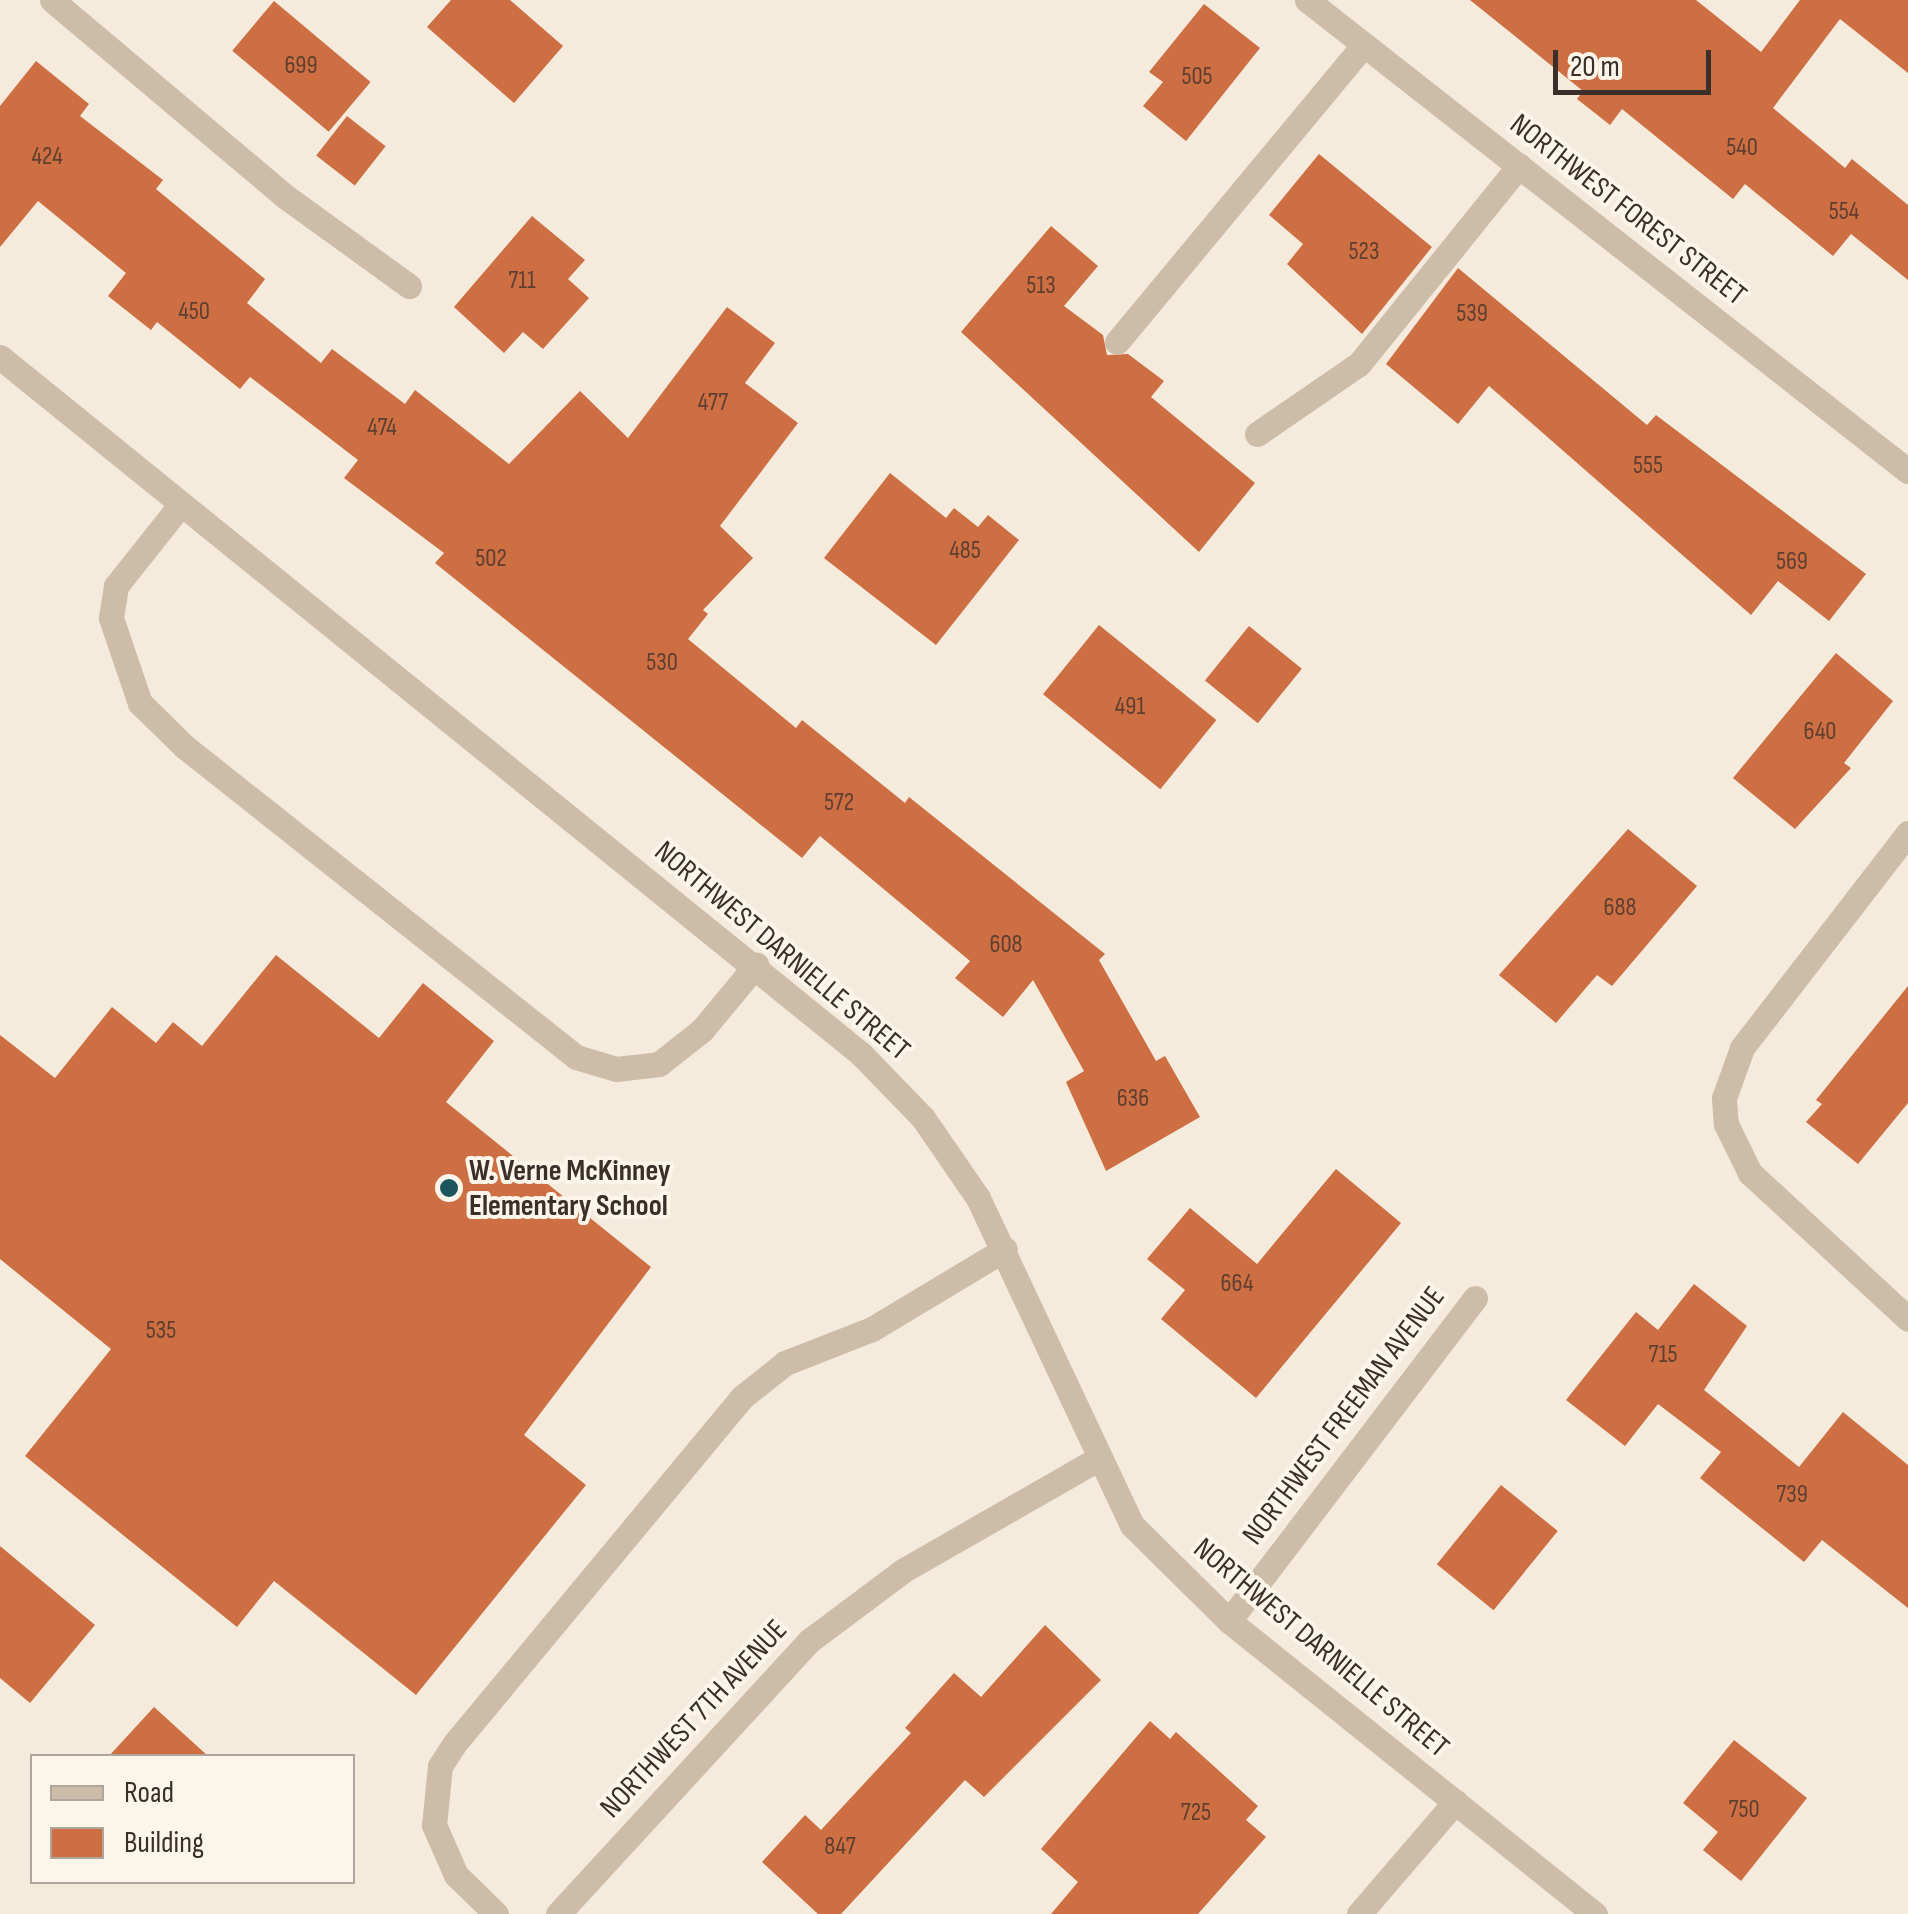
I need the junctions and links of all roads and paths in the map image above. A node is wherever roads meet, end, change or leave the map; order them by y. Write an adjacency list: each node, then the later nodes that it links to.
1 (52, 0): 5 (street)
2 (1308, 0): 3 (street, NORTHWEST FOREST STREET)
3 (1364, 44): 4 (street, NORTHWEST FOREST STREET); 6 (street)
4 (1519, 166): 8 (street); 9 (street, NORTHWEST FOREST STREET)
5 (409, 286)
6 (1117, 342)
7 (0, 357): 10 (street, NORTHWEST DARNIELLE STREET)
8 (1257, 434)
9 (1908, 471)
10 (182, 504): 12 (street, NORTHWEST DARNIELLE STREET); 12 (street)
11 (1908, 833): 15 (street)
12 (756, 965): 13 (street, NORTHWEST DARNIELLE STREET)
13 (1006, 1249): 16 (street, NORTHWEST DARNIELLE STREET); 19 (street)
14 (1474, 1298): 17 (street, NORTHWEST FREEMAN AVENUE)
15 (1908, 1320)
16 (1096, 1460): 17 (street, NORTHWEST DARNIELLE STREET); 20 (street, NORTHWEST 7TH AVENUE)
17 (1229, 1621): 18 (street, NORTHWEST DARNIELLE STREET)
18 (1455, 1802): 21 (street); 22 (street, NORTHWEST DARNIELLE STREET)
19 (496, 1914)
20 (558, 1914)
21 (1359, 1914)
22 (1594, 1914)

